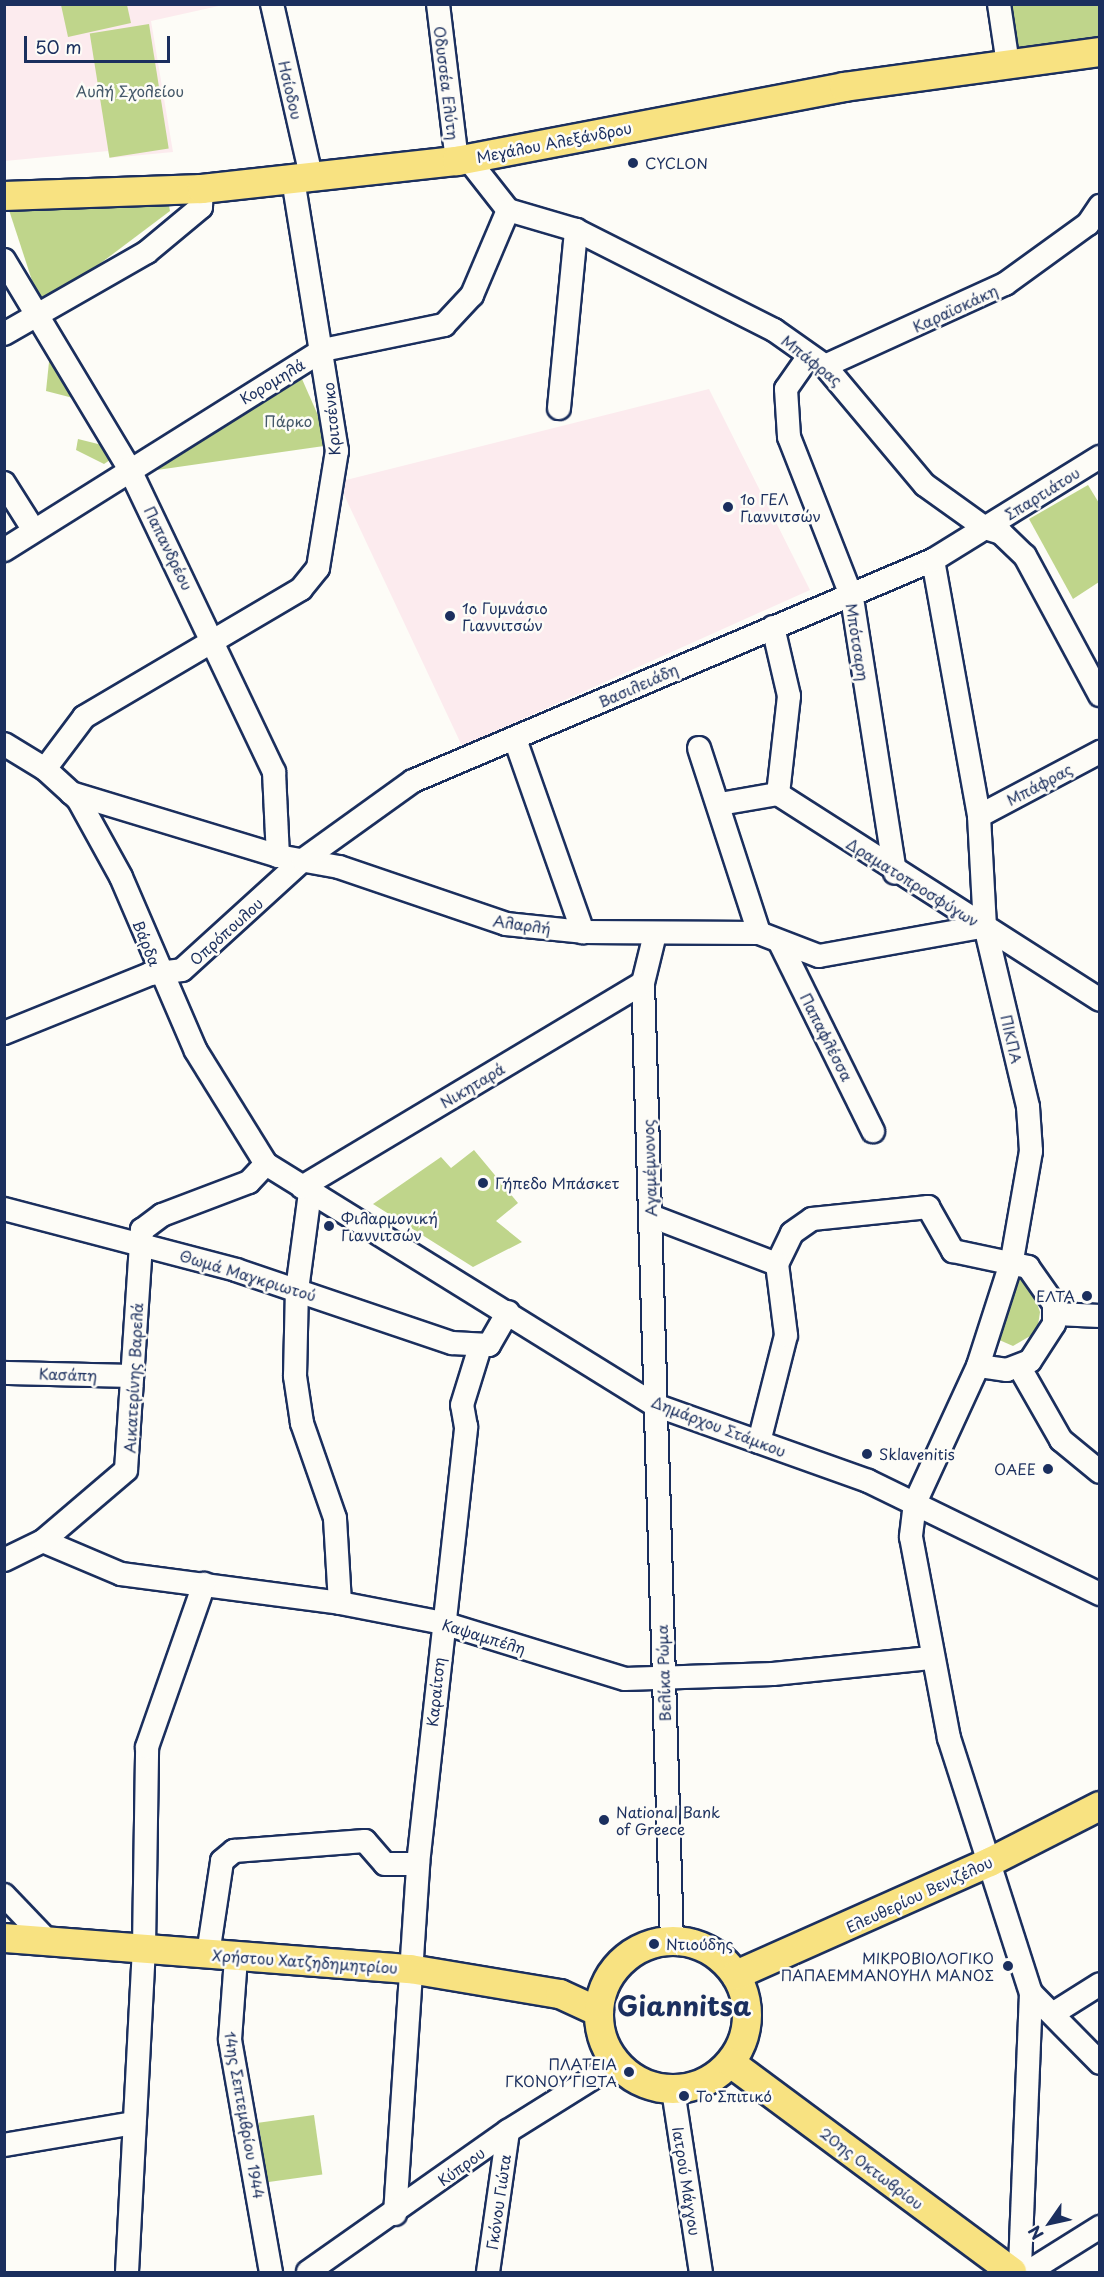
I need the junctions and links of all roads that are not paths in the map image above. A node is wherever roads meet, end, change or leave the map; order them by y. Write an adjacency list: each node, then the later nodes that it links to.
1 (272, 4): 7 (street, Ησίοδου)
2 (438, 4): 6 (street, Οδυσσέα Ελύτη)
3 (999, 4): 5 (street)
4 (1100, 52): 5 (main road, Μεγάλου Αλεξάνδρου)
5 (1008, 64): 6 (main road, Μεγάλου Αλεξάνδρου)
6 (457, 161): 7 (main road, Μεγάλου Αλεξάνδρου); 10 (street)
7 (302, 177): 8 (main road, Μεγάλου Αλεξάνδρου); 16 (street, Κριτσένκο)
8 (202, 189): 9 (main road, Μεγάλου Αλεξάνδρου); 14 (street)
9 (4, 196)
10 (508, 210): 12 (street, Μπάφρας); 16 (street, Κορομηλά)
11 (1096, 222): 17 (street, Καραϊσκάκη)
12 (576, 230): 17 (street, Μπάφρας); 18 (street)
13 (4, 260): 14 (street, Παπανδρέου)
14 (37, 316): 15 (street); 20 (street, Παπανδρέου)
15 (4, 334)
16 (323, 350): 20 (street, Κορομηλά); 28 (street, Κριτσένκο)
17 (817, 361): 22 (street, Μπάφρας); 26 (street, Μπότσαρη)
18 (559, 408)
19 (1100, 457): 22 (street, Σπαρτιάτου)
20 (129, 468): 23 (street, Κορομηλά); 28 (street, Παπανδρέου)
21 (4, 483): 23 (street)
22 (985, 528): 25 (street, Βασιλειάδη); 29 (street, Μπάφρας)
23 (33, 530): 24 (street, Κορομηλά)
24 (4, 550)
25 (933, 560): 26 (street, Βασιλειάδη); 38 (street, ΠΙΚΠΑ)
26 (852, 598): 27 (street, Βασιλειάδη); 41 (street, Μπότσαρη)
27 (773, 627): 30 (street, Βασιλειάδη); 36 (street)
28 (212, 639): 34 (street, Κριτσένκο); 39 (street, Παπανδρέου)
29 (1100, 695)
30 (514, 739): 40 (street, Βασιλειάδη); 43 (street)
31 (4, 744): 34 (street, Βάρδα)
32 (699, 748): 37 (street)
33 (1100, 752): 38 (street, Μπάφρας)
34 (45, 769): 35 (street, Βάρδα)
35 (71, 793): 39 (street, Αλαρλή); 47 (street, Βάρδα)
36 (778, 794): 37 (street); 41 (street, Δραματοπροσφύγων)
37 (720, 804): 44 (street)
38 (979, 816): 42 (street, ΠΙΚΠΑ)
39 (278, 856): 40 (street, Αλαρλή)
40 (303, 860): 43 (street, Αλαρλή); 47 (street, Οπρόπουλου)
41 (896, 873): 42 (street, Δραματοπροσφύγων)
42 (985, 926): 46 (street, Αλαρλή); 49 (street, Δραματοπροσφύγων); 57 (street, ΠΙΚΠΑ)
43 (583, 932): 45 (street, Αλαρλή)
44 (759, 933): 45 (street, Αλαρλή); 46 (street, Αλαρλή)
45 (655, 934): 48 (street, Αγαμέμνονος)
46 (780, 943): 51 (street, Παπαφλέσσα)
47 (161, 975): 50 (street, Οπρόπουλου); 52 (street, Βάρδα)
48 (643, 983): 53 (street, Νικηταρά); 55 (street, Αγαμέμνονος)
49 (1099, 997)
50 (4, 1033)
51 (873, 1131)
52 (266, 1164): 53 (street, Δημάρχου Στάμκου); 56 (street)
53 (302, 1187): 59 (street); 60 (street, Δημάρχου Στάμκου)
54 (4, 1209): 56 (street, Θωμά Μαγκριωτού)
55 (651, 1216): 58 (street); 68 (street, Αγαμέμνονος)
56 (141, 1242): 59 (street, Θωμά Μαγκριωτού); 67 (street, Αικατερίνης Βαρελά)
57 (1012, 1260): 58 (street); 61 (street); 64 (street, ΠΙΚΠΑ)
58 (777, 1264): 69 (street)
59 (297, 1290): 63 (street, Θωμά Μαγκριωτού); 76 (street)
60 (508, 1312): 63 (street, Καραίτση); 68 (street, Δημάρχου Στάμκου)
61 (1056, 1314): 62 (street); 65 (street)
62 (1100, 1316)
63 (485, 1346): 77 (street, Καραίτση)
64 (978, 1366): 65 (street); 71 (street, ΠΙΚΠΑ)
65 (1020, 1368): 70 (street)
66 (4, 1373): 67 (street, Κασάπη)
67 (132, 1376): 72 (street, Αικατερίνης Βαρελά)
68 (655, 1405): 69 (street, Δημάρχου Στάμκου); 79 (street, Βελίκα Ρώμα)
69 (759, 1442): 71 (street, Δημάρχου Στάμκου)
70 (1100, 1472)
71 (915, 1503): 75 (street, Δημάρχου Στάμκου); 78 (street)
72 (43, 1541): 73 (street, Αικατερίνης Βαρελά); 74 (street, Καψαμπέλη)
73 (4, 1560)
74 (204, 1584): 76 (street, Καψαμπέλη); 87 (street)
75 (1100, 1594)
76 (340, 1603): 77 (street, Καψαμπέλη)
77 (443, 1623): 79 (street, Καψαμπέλη); 82 (street, Καραίτση)
78 (930, 1658): 79 (street, Καψαμπέλη); 81 (street)
79 (663, 1681): 86 (street, Βελίκα Ρώμα)
80 (1100, 1806): 81 (main road, Ελευθερίου Βενιζέλου)
81 (990, 1862): 91 (main road, Ελευθερίου Βενιζέλου); 93 (street)
82 (418, 1864): 88 (street); 90 (street, Καραίτση)
83 (4, 1895): 85 (street)
84 (4, 1938): 85 (main road, Χρήστου Χατζηδημητρίου)
85 (46, 1939): 87 (main road, Χρήστου Χατζηδημητρίου)
86 (672, 1941): 91 (main road); 94 (main road)
87 (144, 1947): 88 (main road, Χρήστου Χατζηδημητρίου); 100 (street)
88 (208, 1954): 89 (main road, Χρήστου Χατζηδημητρίου)
89 (236, 1958): 90 (main road, Χρήστου Χατζηδημητρίου); 106 (street, 14ης Σεπτεμβρίου 1944)
90 (410, 1969): 94 (main road, Χρήστου Χατζηδημητρίου); 103 (street, Καραίτση)
91 (736, 1975): 97 (main road)
92 (1100, 1984): 95 (street)
93 (1031, 1993): 95 (street); 111 (street)
94 (599, 2012): 96 (main road)
95 (1054, 2013): 98 (street)
96 (616, 2063): 99 (main road); 101 (street, Κύπρου)
97 (731, 2063): 99 (main road); 110 (main road, 20ης Οκτωβρίου)
98 (1100, 2063)
99 (673, 2090): 109 (street, Ιατρού Μάγγου)
100 (134, 2123): 102 (street); 105 (street)
101 (508, 2131): 103 (street, Κύπρου); 108 (street, Γκόνου Γιώτα)
102 (4, 2145)
103 (395, 2214): 107 (street, Κύπρου)
104 (1100, 2227): 112 (street)
105 (127, 2272)
106 (271, 2272)
107 (308, 2272)
108 (488, 2272)
109 (701, 2272)
110 (1012, 2272)
111 (1020, 2272)
112 (1028, 2272)

